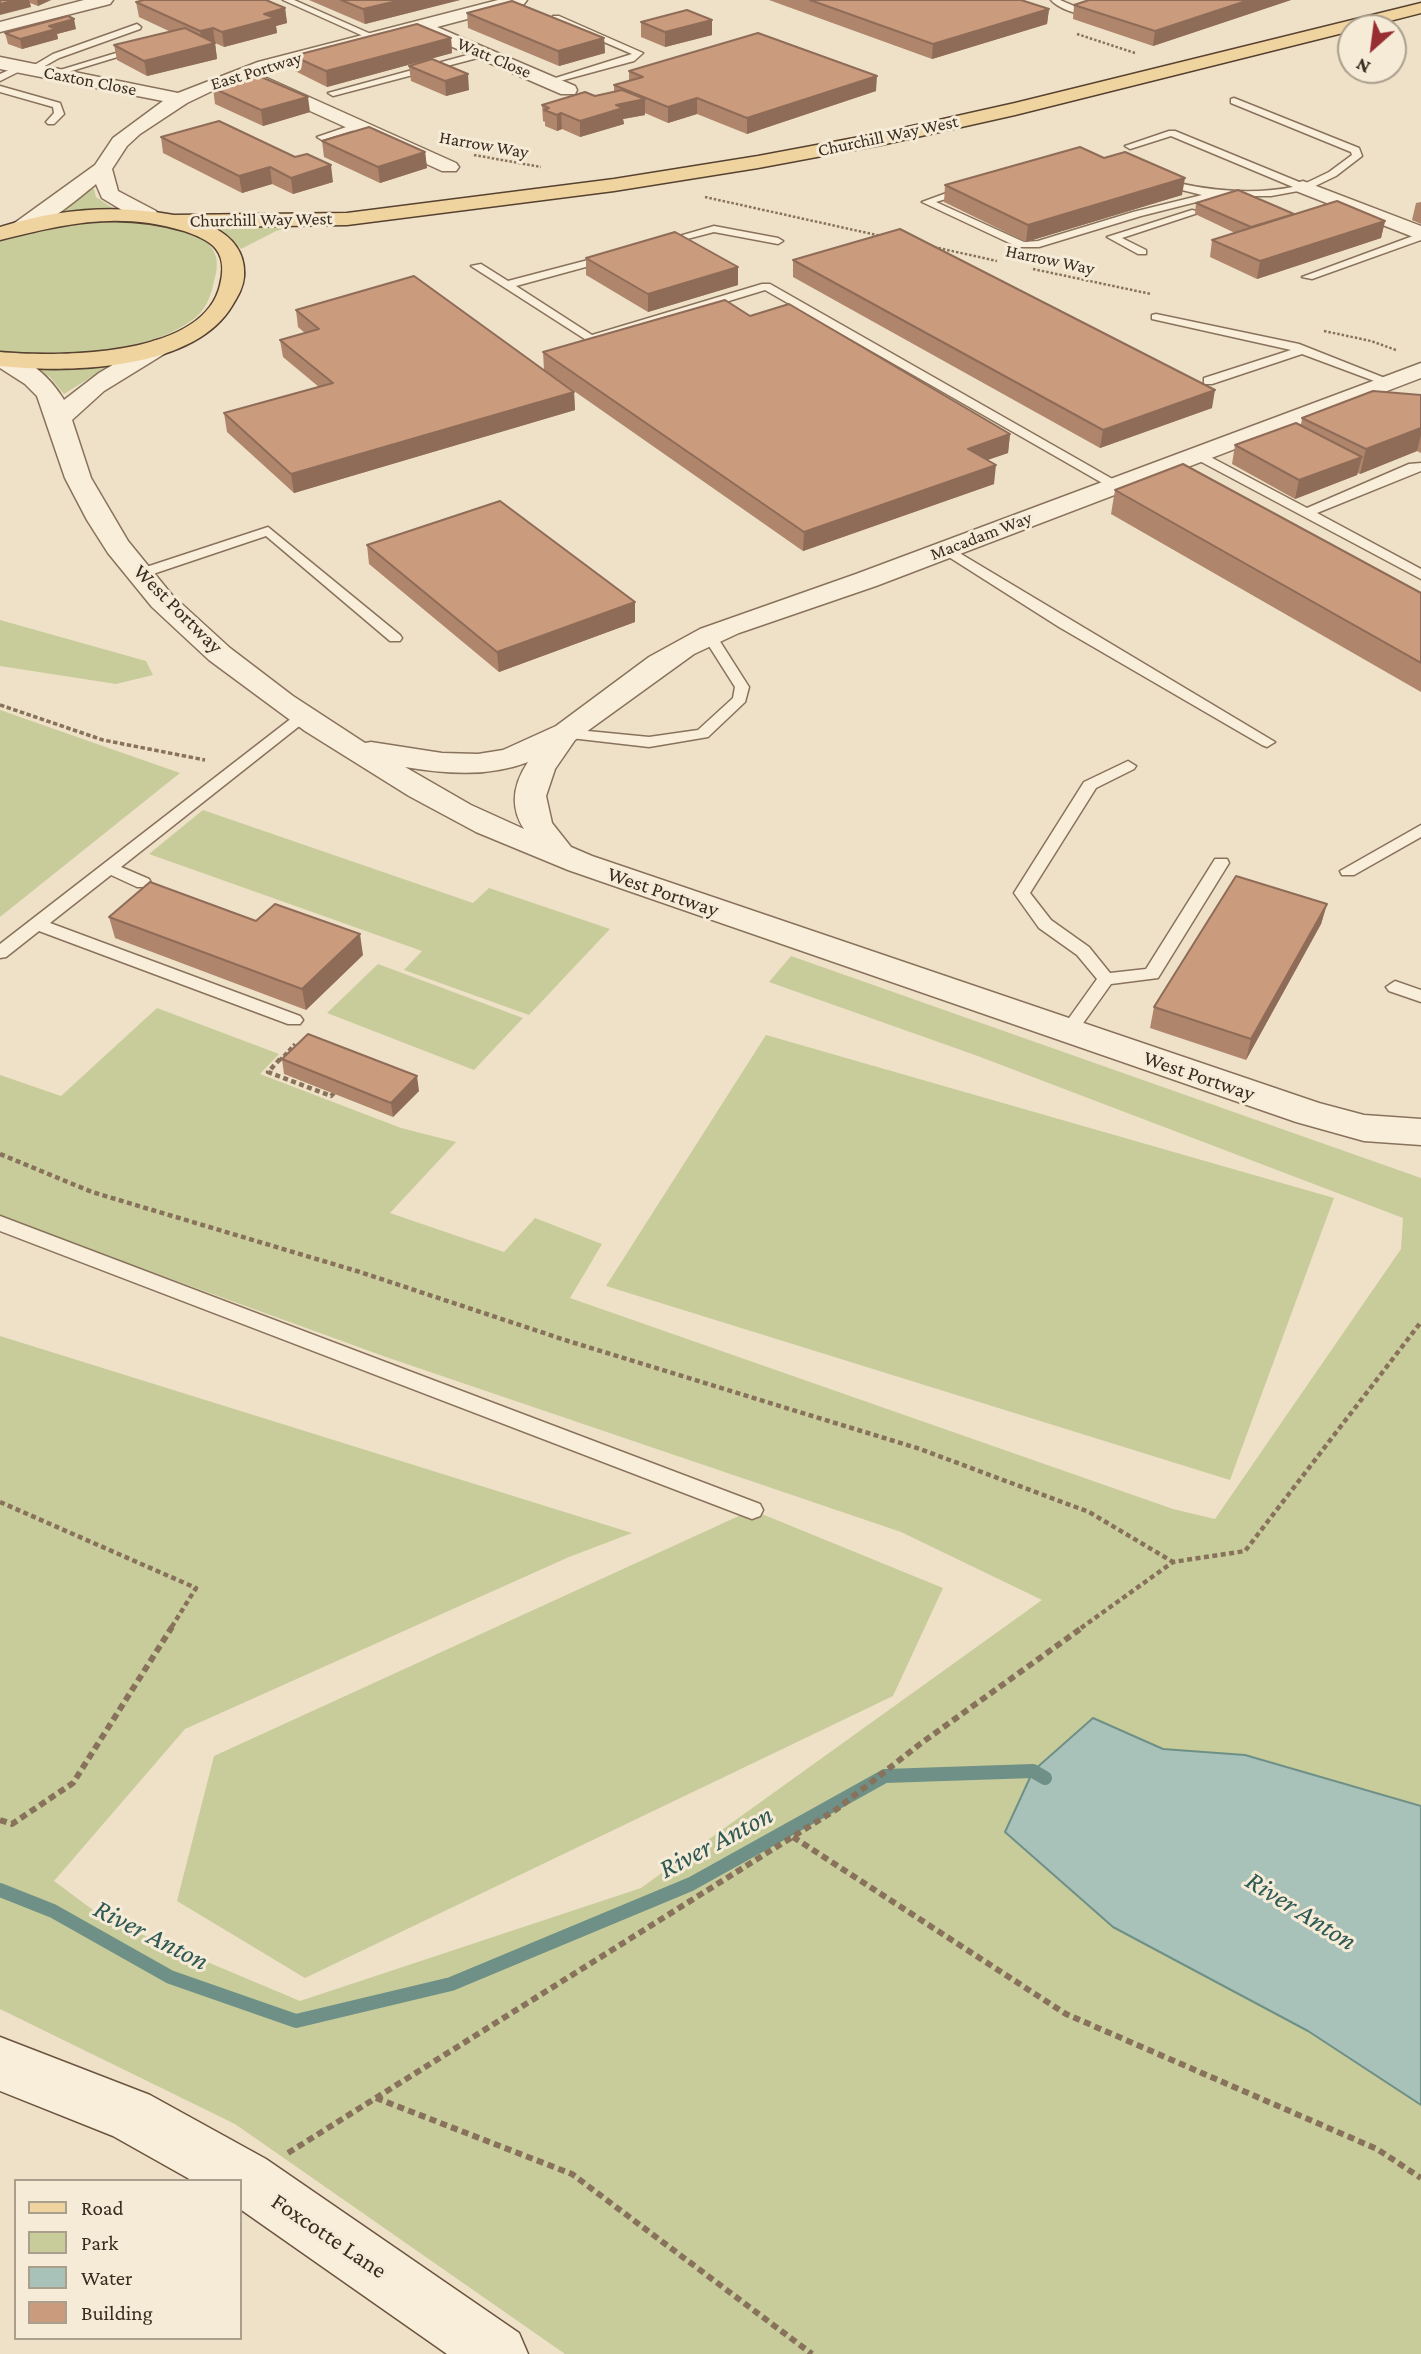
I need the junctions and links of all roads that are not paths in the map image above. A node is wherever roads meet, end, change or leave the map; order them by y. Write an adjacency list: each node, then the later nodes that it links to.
1 (104, 0): 9 (street)
2 (287, 0): 11 (lane)
3 (518, 0): 8 (street, East Portway)
4 (1055, 0): 6 (lane)
5 (1421, 8): 37 (main road, Churchill Way West)
6 (1084, 12)
7 (556, 18): 19 (lane)
8 (420, 26): 11 (street, East Portway); 13 (street, Watt Close)
9 (0, 27)
10 (137, 27): 15 (lane)
11 (375, 38): 16 (street, East Portway)
12 (149, 46): 17 (lane)
13 (482, 54): 19 (street, Watt Close); 21 (lane)
14 (0, 63): 15 (street, Caxton Close)
15 (26, 69): 17 (street, Caxton Close); 18 (lane)
16 (243, 73): 22 (street, East Portway); 25 (street)
17 (52, 74): 22 (street, Caxton Close)
18 (0, 78)
19 (560, 86)
20 (0, 89): 24 (lane)
21 (333, 93)
22 (180, 99): 29 (street, East Portway)
23 (1234, 101): 32 (lane)
24 (51, 122)
25 (358, 126): 26 (lane); 28 (street)
26 (322, 137)
27 (1130, 146): 32 (lane)
28 (449, 167)
29 (102, 169): 36 (street); 39 (street, East Portway)
30 (1149, 177): 34 (lane)
31 (977, 187): 34 (lane)
32 (1303, 187): 33 (lane); 40 (street)
33 (1261, 192): 34 (lane); 35 (lane); 43 (lane)
34 (1221, 193)
35 (1259, 206)
36 (148, 216): 38 (main road, Churchill Way West); 39 (main road, Churchill Way West)
37 (347, 219): 38 (main road, Churchill Way West); 46 (main road, Churchill Way West)
38 (176, 221): 46 (main road, Churchill Way West)
39 (10, 231)
40 (1421, 235): 47 (lane)
41 (778, 240): 42 (lane)
42 (652, 246)
43 (1142, 252)
44 (625, 253): 48 (lane)
45 (477, 266): 48 (lane)
46 (233, 267): 50 (main road)
47 (1308, 277)
48 (507, 285): 60 (lane)
49 (1156, 317): 51 (lane)
50 (161, 346): 52 (main road); 57 (street)
51 (1303, 350): 54 (lane); 55 (lane)
52 (1, 359): 57 (street)
53 (1416, 374): 55 (street, Macadam Way); 56 (street)
54 (1208, 381)
55 (1389, 382): 56 (street, Macadam Way)
56 (1351, 398): 58 (street, Macadam Way)
57 (61, 417): 63 (street, West Portway)
58 (1199, 455): 60 (street, Macadam Way); 61 (lane)
59 (1421, 467): 61 (lane)
60 (1116, 485): 62 (street, Macadam Way)
61 (1307, 513): 64 (lane)
62 (946, 549): 65 (street, Macadam Way); 69 (lane)
63 (139, 574): 66 (lane); 67 (street, West Portway)
64 (1421, 575)
65 (709, 635): 68 (street, Macadam Way); 68 (lane)
66 (395, 638)
67 (302, 717): 70 (street, West Portway); 75 (lane)
68 (564, 736): 70 (street); 73 (street)
69 (1268, 742)
70 (345, 744): 73 (street, West Portway)
71 (1128, 766): 80 (lane)
72 (1421, 830): 76 (lane)
73 (559, 854): 84 (street, West Portway)
74 (1221, 863): 80 (lane)
75 (110, 868): 77 (lane); 78 (lane)
76 (1348, 871)
77 (143, 883)
78 (37, 924): 79 (lane); 83 (lane)
79 (0, 953)
80 (1106, 979): 84 (lane)
81 (1395, 987): 82 (lane)
82 (1421, 996)
83 (293, 1020)
84 (1068, 1032): 85 (street, West Portway)
85 (1421, 1132)
86 (0, 1223): 87 (lane)
87 (752, 1510)
88 (0, 2064): 89 (street, Foxcotte Lane)
89 (498, 2354)

